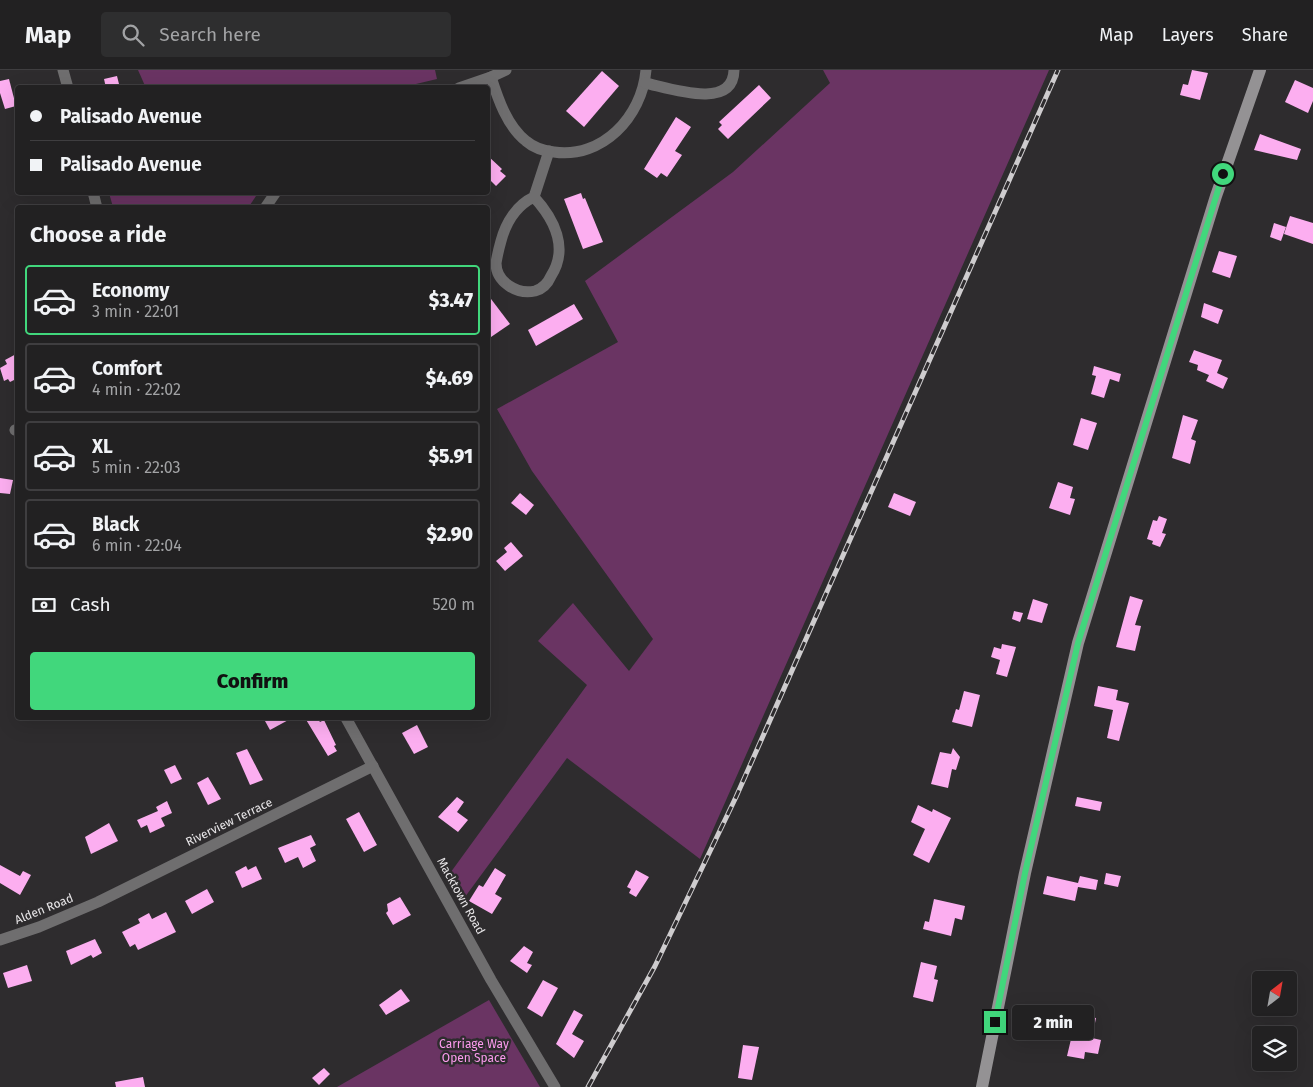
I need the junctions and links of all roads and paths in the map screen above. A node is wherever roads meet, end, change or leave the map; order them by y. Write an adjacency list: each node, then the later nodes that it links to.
1 (63, 70): 8 (street)
2 (506, 70): 6 (street)
3 (646, 70): 7 (street)
4 (734, 70): 7 (street)
5 (1260, 70): 17 (main road)
6 (492, 77): 9 (street); 10 (street)
7 (645, 83): 10 (street)
8 (67, 85)
9 (468, 85)
10 (549, 151): 11 (street)
11 (534, 197): 11 (street)
12 (347, 720): 13 (street, Macktown Road)
13 (373, 766): 14 (street, Riverview Terrace); 16 (street, Macktown Road)
14 (98, 902): 15 (street, Alden Road)
15 (0, 940)
16 (555, 1087)
17 (982, 1087)

